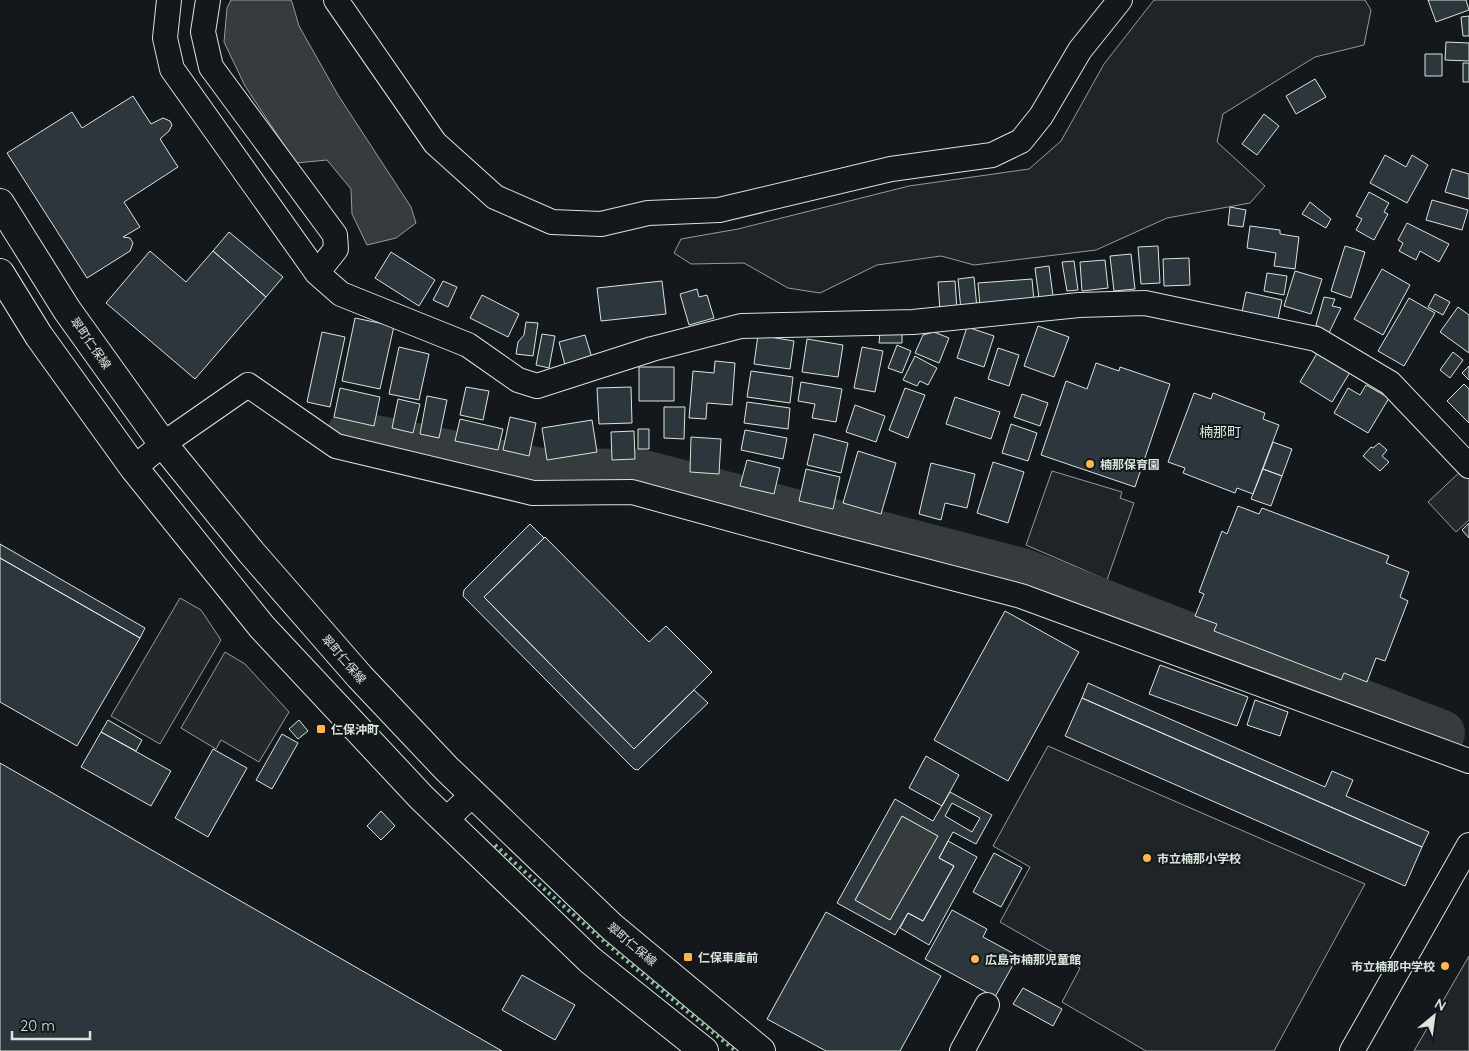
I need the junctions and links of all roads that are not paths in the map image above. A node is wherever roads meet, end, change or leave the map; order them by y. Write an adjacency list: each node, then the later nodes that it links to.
1 (169, 0): 7 (street)
2 (208, 0): 7 (street)
3 (336, 0): 4 (street)
4 (1120, 0)
5 (0, 203): 8 (main road, 翠町仁保線)
6 (0, 273): 10 (main road)
7 (317, 273): 9 (street)
8 (163, 444): 10 (street); 11 (street); 12 (main road, 翠町仁保線)
9 (1466, 457)
10 (134, 468): 13 (main road)
11 (1469, 761)
12 (473, 794): 13 (street); 18 (main road, 翠町仁保線)
13 (445, 821): 17 (main road)
14 (1469, 845): 19 (street)
15 (987, 1005): 16 (street)
16 (963, 1050)
17 (704, 1051)
18 (761, 1051)
19 (1352, 1051)

